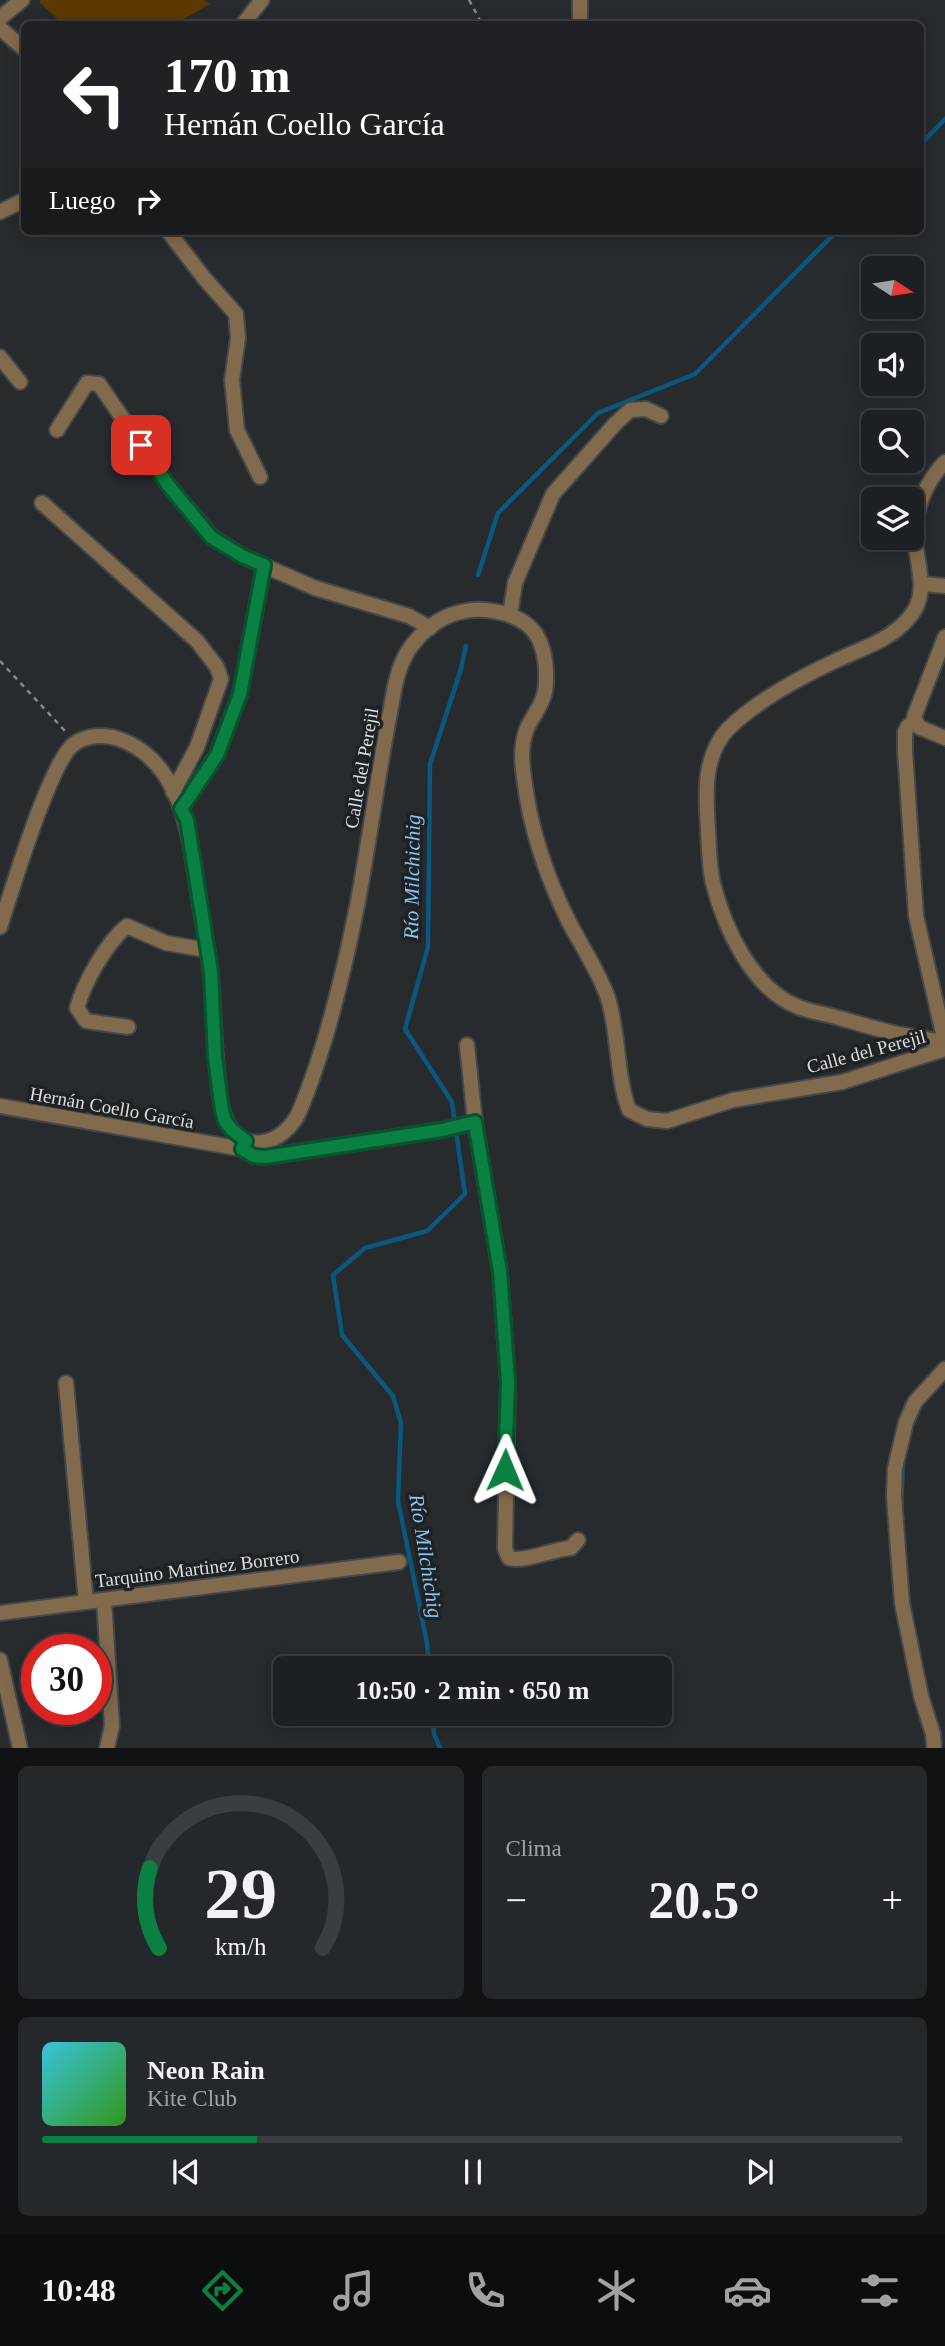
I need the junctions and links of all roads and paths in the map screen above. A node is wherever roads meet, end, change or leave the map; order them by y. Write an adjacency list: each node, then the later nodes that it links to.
1 (22, 0): 5 (street)
2 (262, 0): 6 (street)
3 (469, 0): 7 (path)
4 (580, 0): 8 (street)
5 (0, 18)
6 (245, 21)
7 (480, 21)
8 (580, 21)
9 (0, 28): 10 (street)
10 (21, 46)
11 (21, 202): 12 (street)
12 (0, 212)
13 (171, 235): 19 (street)
14 (0, 357): 15 (street)
15 (20, 382)
16 (661, 416): 24 (street)
17 (57, 430): 21 (street)
18 (945, 462): 22 (street)
19 (260, 477)
20 (42, 503): 31 (street)
21 (264, 565): 25 (street); 32 (street)
22 (923, 584): 23 (street); 36 (street)
23 (945, 586)
24 (510, 615): 25 (street, Calle del Perejil); 38 (street, Calle del Perejil)
25 (430, 628): 41 (street, Calle del Perejil)
26 (945, 637): 28 (street)
27 (0, 661): 30 (path)
28 (915, 722): 29 (street); 36 (street)
29 (945, 738)
30 (75, 742): 31 (street); 33 (street)
31 (173, 792): 32 (street)
32 (181, 809): 34 (street)
33 (0, 927)
34 (207, 950): 35 (street); 41 (street)
35 (128, 1027)
36 (945, 1042)
37 (467, 1045): 40 (street)
38 (945, 1049)
39 (0, 1106): 41 (street, Hernán Coello García)
40 (470, 1123): 41 (street, Hernán Coello García); 44 (street)
41 (244, 1145)
42 (945, 1369): 52 (street)
43 (66, 1383): 47 (street)
44 (575, 1544)
45 (399, 1562): 46 (street, Tarquino Martinez Borrero)
46 (104, 1600): 47 (street, Tarquino Martinez Borrero); 51 (street)
47 (86, 1602): 48 (street, Tarquino Martinez Borrero)
48 (0, 1613)
49 (0, 1660): 50 (street)
50 (20, 1748)
51 (107, 1748)
52 (934, 1748)

